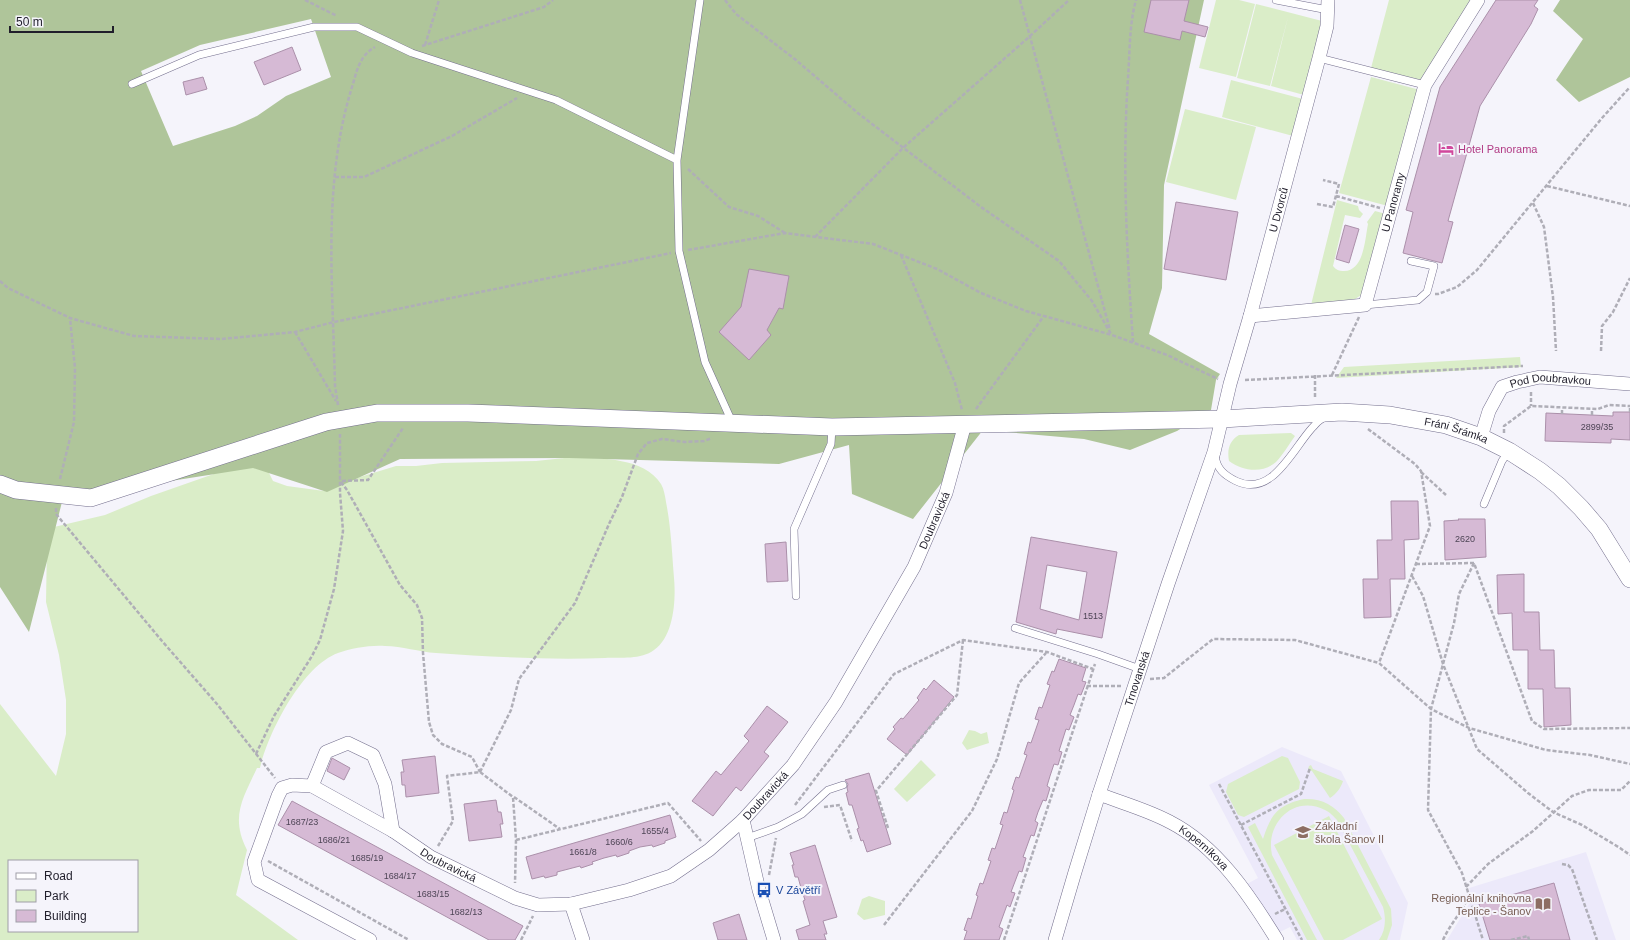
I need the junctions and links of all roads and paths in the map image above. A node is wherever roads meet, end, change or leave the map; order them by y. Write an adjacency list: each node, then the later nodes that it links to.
1 (305, 0): 12 (path)
2 (439, 0): 14 (path)
3 (553, 0): 14 (path)
4 (700, 0): 24 (lane)
5 (726, 0): 23 (path)
6 (1020, 0): 13 (path)
7 (1069, 0): 13 (path)
8 (1136, 0): 48 (path)
9 (1276, 0): 11 (lane)
10 (1478, 0): 20 (street, U Panoramy)
11 (1328, 5): 18 (street, U Dvorců)
12 (357, 27): 15 (lane); 19 (lane)
13 (1029, 37): 23 (path); 47 (path)
14 (425, 45): 16 (path); 17 (path)
15 (397, 46): 16 (lane); 25 (path)
16 (407, 51): 17 (lane)
17 (421, 56): 22 (lane)
18 (1319, 58): 20 (lane); 43 (street, U Dvorců)
19 (132, 84)
20 (1426, 85): 41 (street, U Panoramy)
21 (1630, 87): 27 (path)
22 (528, 91): 24 (lane); 25 (path)
23 (904, 147): 34 (path); 47 (path)
24 (677, 160): 33 (path); 35 (lane)
25 (335, 177): 45 (path)
26 (1323, 180): 28 (path)
27 (1547, 186): 29 (path); 31 (path)
28 (1336, 196): 30 (path); 32 (path)
29 (1532, 203): 40 (path); 49 (path)
30 (1317, 204)
31 (1630, 206)
32 (1379, 208)
33 (786, 233): 34 (path); 35 (path)
34 (815, 237): 36 (path)
35 (679, 251): 45 (path); 67 (lane)
36 (900, 254): 42 (path); 68 (path)
37 (1411, 261): 40 (lane)
38 (1630, 278): 50 (path)
39 (0, 281): 44 (path)
40 (1427, 292): 41 (lane)
41 (1364, 305): 43 (street); 52 (path)
42 (1044, 316): 47 (path); 68 (path)
43 (1250, 316): 54 (street, U Dvorců)
44 (70, 318): 46 (path); 77 (path)
45 (334, 322): 46 (path); 60 (path)
46 (295, 332): 60 (path)
47 (1112, 335): 48 (path)
48 (1133, 342): 54 (path)
49 (1556, 351)
50 (1602, 351)
51 (1315, 375): 52 (path); 54 (path); 56 (path)
52 (1332, 375): 53 (path)
53 (1530, 379): 55 (street, Pod Doubravkou); 71 (street, Pod Doubravkou)
54 (1230, 384): 66 (street, U Dvorců)
55 (1630, 384)
56 (1315, 397)
57 (1630, 406): 59 (path); 62 (path)
58 (1562, 408): 59 (path); 64 (path); 72 (path)
59 (1592, 409): 65 (path)
60 (339, 411): 63 (street, Fráni Šrámka); 75 (path); 77 (street, Fráni Šrámka)
61 (1342, 412): 66 (street, Fráni Šrámka); 71 (street, Fráni Šrámka); 73 (lane)
62 (1630, 412)
63 (413, 413): 67 (street, Fráni Šrámka); 75 (path)
64 (1562, 414)
65 (1592, 415)
66 (1222, 419): 68 (street, Fráni Šrámka); 73 (street, Trnovanská)
67 (733, 424): 69 (street, Fráni Šrámka); 101 (path)
68 (965, 424): 69 (street, Fráni Šrámka); 112 (street, Doubravická)
69 (832, 427): 84 (lane)
70 (1367, 428): 74 (path)
71 (1481, 437): 72 (street, Fráni Šrámka)
72 (1507, 443): 79 (lane); 83 (street, Fráni Šrámka)
73 (1214, 452): 92 (street, Trnovanská)
74 (1421, 471): 78 (path); 81 (path)
75 (341, 481): 98 (path); 101 (path)
76 (0, 484): 77 (street, Fráni Šrámka)
77 (56, 494): 98 (path)
78 (1446, 495)
79 (1484, 504)
80 (1474, 563): 81 (path); 90 (path); 97 (path)
81 (1416, 564): 82 (path)
82 (1412, 576): 89 (path); 90 (path)
83 (1630, 579)
84 (796, 596)
85 (1016, 628): 88 (lane)
86 (963, 640): 87 (path); 109 (path); 115 (path)
87 (1046, 652): 91 (path); 132 (path)
88 (1098, 654): 91 (path); 92 (lane)
89 (1379, 663): 94 (path); 95 (path)
90 (1444, 664): 95 (path); 96 (path)
91 (1093, 669): 93 (path)
92 (1140, 669): 94 (street, Trnovanská)
93 (1087, 686): 94 (path); 138 (path)
94 (1134, 689): 107 (street, Trnovanská)
95 (1431, 709): 96 (path); 127 (path)
96 (1469, 728): 99 (path); 111 (path)
97 (1630, 728)
98 (256, 754): 106 (path)
99 (1630, 764)
100 (1310, 768): 113 (path)
101 (480, 772): 108 (path); 123 (path)
102 (1630, 781): 111 (path)
103 (1219, 784): 113 (path)
104 (843, 785): 110 (lane)
105 (312, 786): 106 (street); 117 (street, Doubravická); 117 (street)
106 (282, 788): 124 (street)
107 (1099, 794): 139 (street, Trnovanská); 140 (street, Koperníkova)
108 (513, 797): 116 (path); 119 (path)
109 (796, 804): 110 (path); 114 (path)
110 (806, 810): 114 (lane); 120 (path)
111 (1553, 812): 122 (path); 127 (path)
112 (743, 820): 118 (street); 121 (street, Doubravická)
113 (1241, 825): 141 (path)
114 (778, 827): 118 (lane); 126 (path)
115 (888, 828)
116 (560, 829): 119 (path); 121 (path)
117 (393, 831): 123 (street, Doubravická)
118 (747, 838): 126 (street)
119 (516, 840): 129 (path)
120 (852, 841)
121 (709, 850): 130 (street, Doubravická)
122 (1630, 856)
123 (431, 857): 129 (street, Doubravická)
124 (259, 860): 133 (street); 134 (path)
125 (1562, 864): 146 (path)
126 (758, 887): 137 (street)
127 (1466, 887): 128 (path)
128 (1469, 895): 142 (path); 143 (path)
129 (515, 898): 131 (street, Doubravická)
130 (571, 904): 131 (street, Doubravická); 136 (street)
131 (538, 905): 135 (path)
132 (884, 925)
133 (370, 940)
134 (409, 940)
135 (521, 940)
136 (583, 940)
137 (774, 940)
138 (1004, 940)
139 (1055, 940)
140 (1278, 940)
141 (1302, 940)
142 (1443, 940)
143 (1483, 940)
144 (1511, 940): 145 (path)
145 (1529, 940)
146 (1597, 940)

